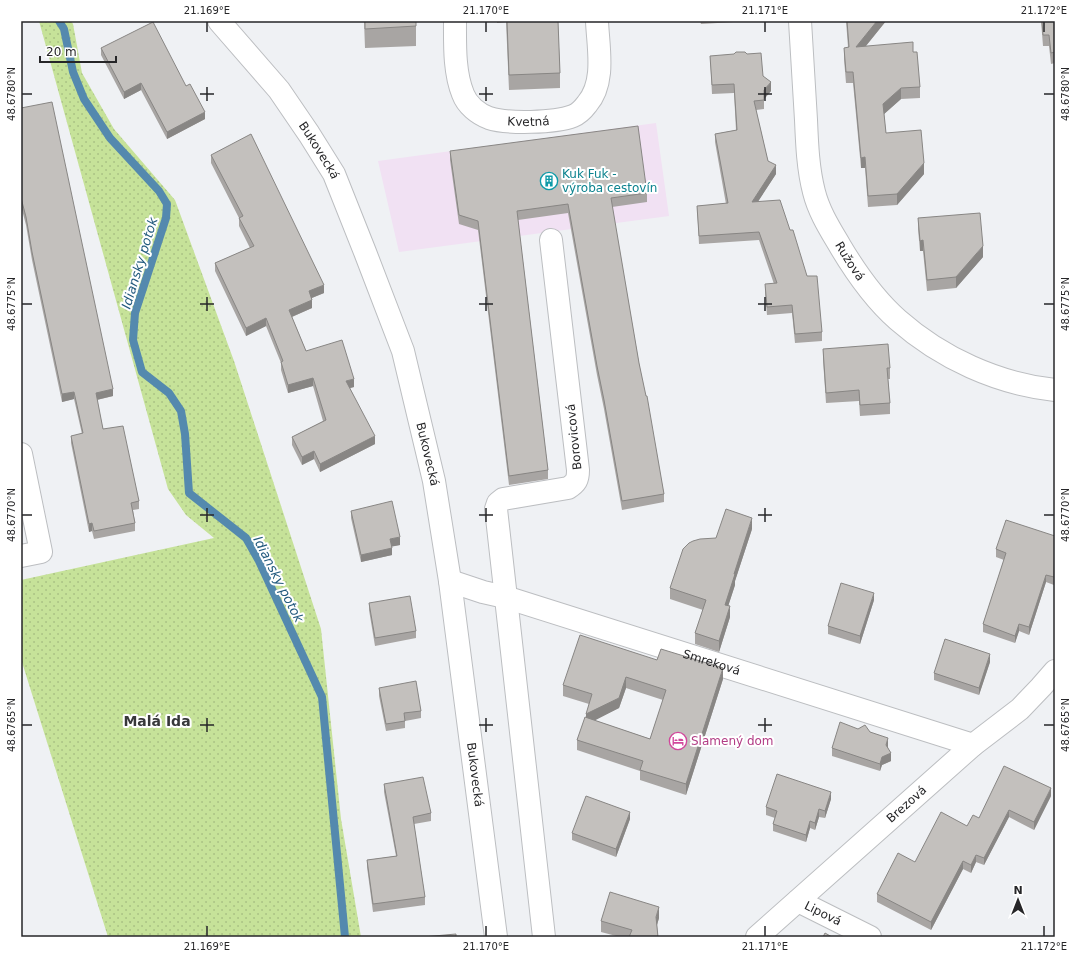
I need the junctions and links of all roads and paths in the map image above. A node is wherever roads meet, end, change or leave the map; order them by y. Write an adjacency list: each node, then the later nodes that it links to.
1 (219, 21): 9 (street, Bukovecká)
2 (454, 21): 3 (street, Kvetná)
3 (597, 21)
4 (800, 21): 6 (street, Ružová)
5 (551, 240): 10 (street, Borovicová)
6 (1055, 390)
7 (21, 454): 8 (street)
8 (21, 556)
9 (450, 581): 10 (street, Smreková); 14 (street, Bukovecká)
10 (505, 597): 12 (street, Smreková); 15 (street)
11 (1055, 671): 12 (street, Brezová)
12 (973, 745): 13 (street, Brezová)
13 (798, 901): 16 (street, Brezová); 17 (street, Lipová)
14 (496, 937)
15 (544, 937)
16 (757, 937)
17 (870, 937)

